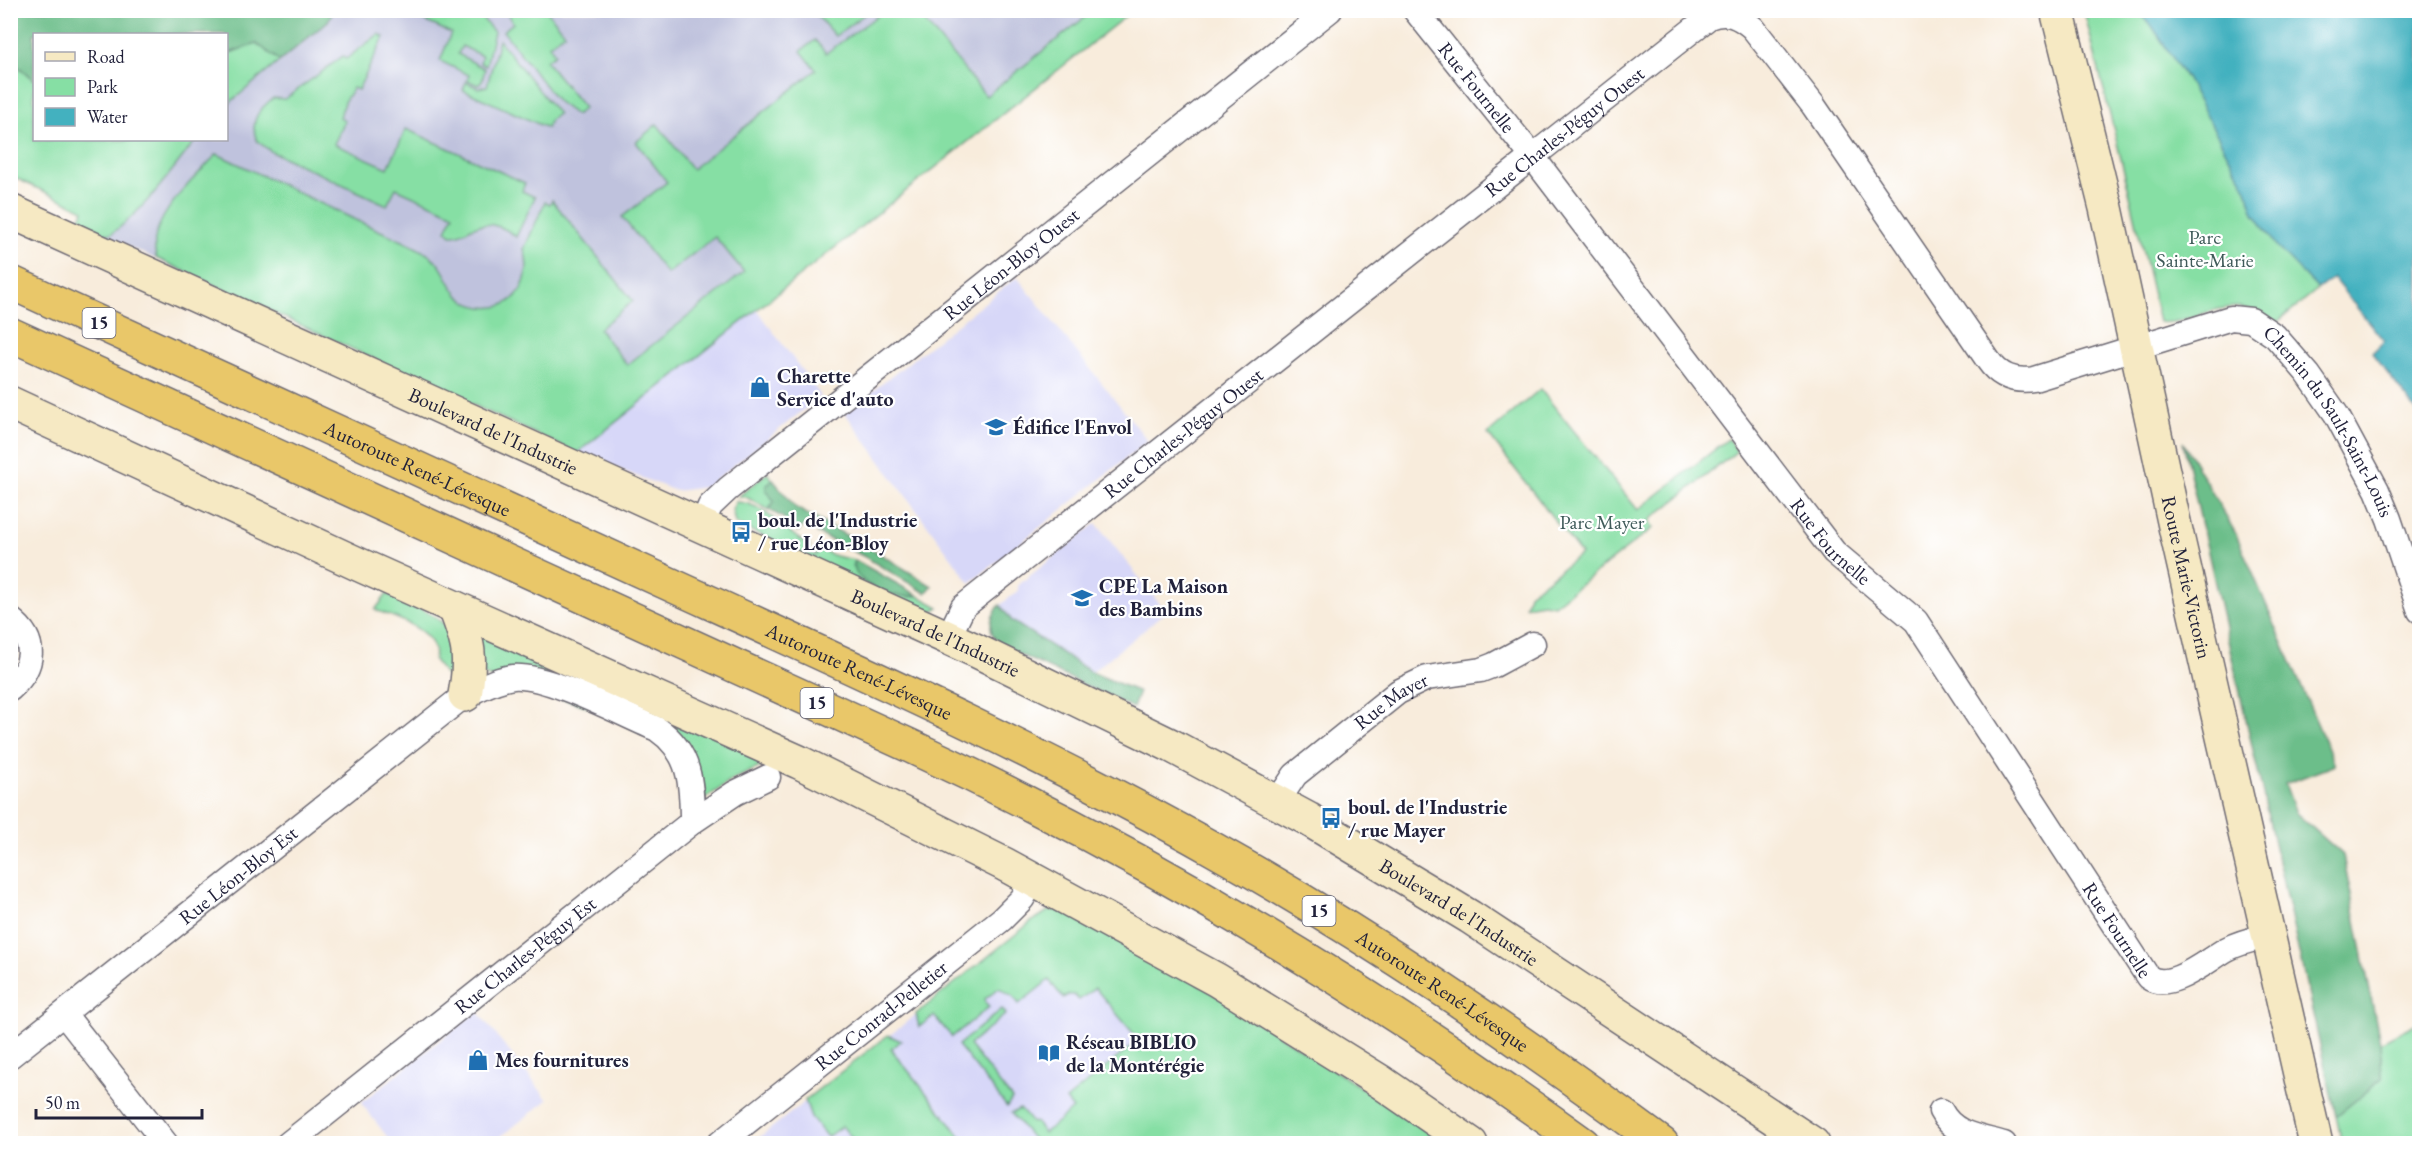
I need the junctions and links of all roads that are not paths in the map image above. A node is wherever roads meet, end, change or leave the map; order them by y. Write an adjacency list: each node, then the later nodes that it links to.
1 (1330, 10): 10 (street, Rue Léon-Bloy Ouest)
2 (1415, 10): 4 (street, Rue Fournelle)
3 (2057, 10): 8 (street, Route Marie-Victorin)
4 (1532, 156): 8 (street, Rue Charles-Péguy Ouest); 14 (street, Rue Charles-Péguy Ouest); 23 (street, Rue Fournelle)
5 (10, 211): 10 (street, Boulevard de l'Industrie)
6 (10, 282): 32 (highway, Autoroute René-Lévesque / 15)
7 (10, 334): 31 (highway, 15)
8 (2136, 347): 12 (street, Chemin du Sault-Saint-Louis); 23 (street, Route Marie-Victorin)
9 (10, 403): 11 (street)
10 (702, 526): 14 (street, Boulevard de l'Industrie)
11 (455, 608): 17 (street); 18 (street)
12 (2420, 611)
13 (10, 619): 16 (street)
14 (948, 638): 20 (street, Boulevard de l'Industrie)
15 (1533, 644): 20 (street, Rue Mayer)
16 (10, 689)
17 (465, 695): 21 (street, Rue Léon-Bloy Est); 24 (street, Rue Léon-Bloy Est)
18 (799, 762): 19 (street); 22 (street)
19 (768, 777): 21 (street, Rue Charles-Péguy Est)
20 (1277, 802): 33 (street, Boulevard de l'Industrie)
21 (692, 822): 28 (street, Rue Charles-Péguy Est)
22 (1034, 879): 29 (street, Rue Conrad-Pelletier); 30 (street)
23 (2268, 936): 35 (street, Route Marie-Victorin)
24 (64, 1014): 25 (street, Rue Léon-Bloy Est); 27 (street)
25 (10, 1056)
26 (1941, 1111): 34 (street)
27 (166, 1143)
28 (288, 1143)
29 (719, 1143)
30 (1471, 1143)
31 (1583, 1143)
32 (1662, 1143)
33 (1813, 1143)
34 (2004, 1143)
35 (2316, 1143)

